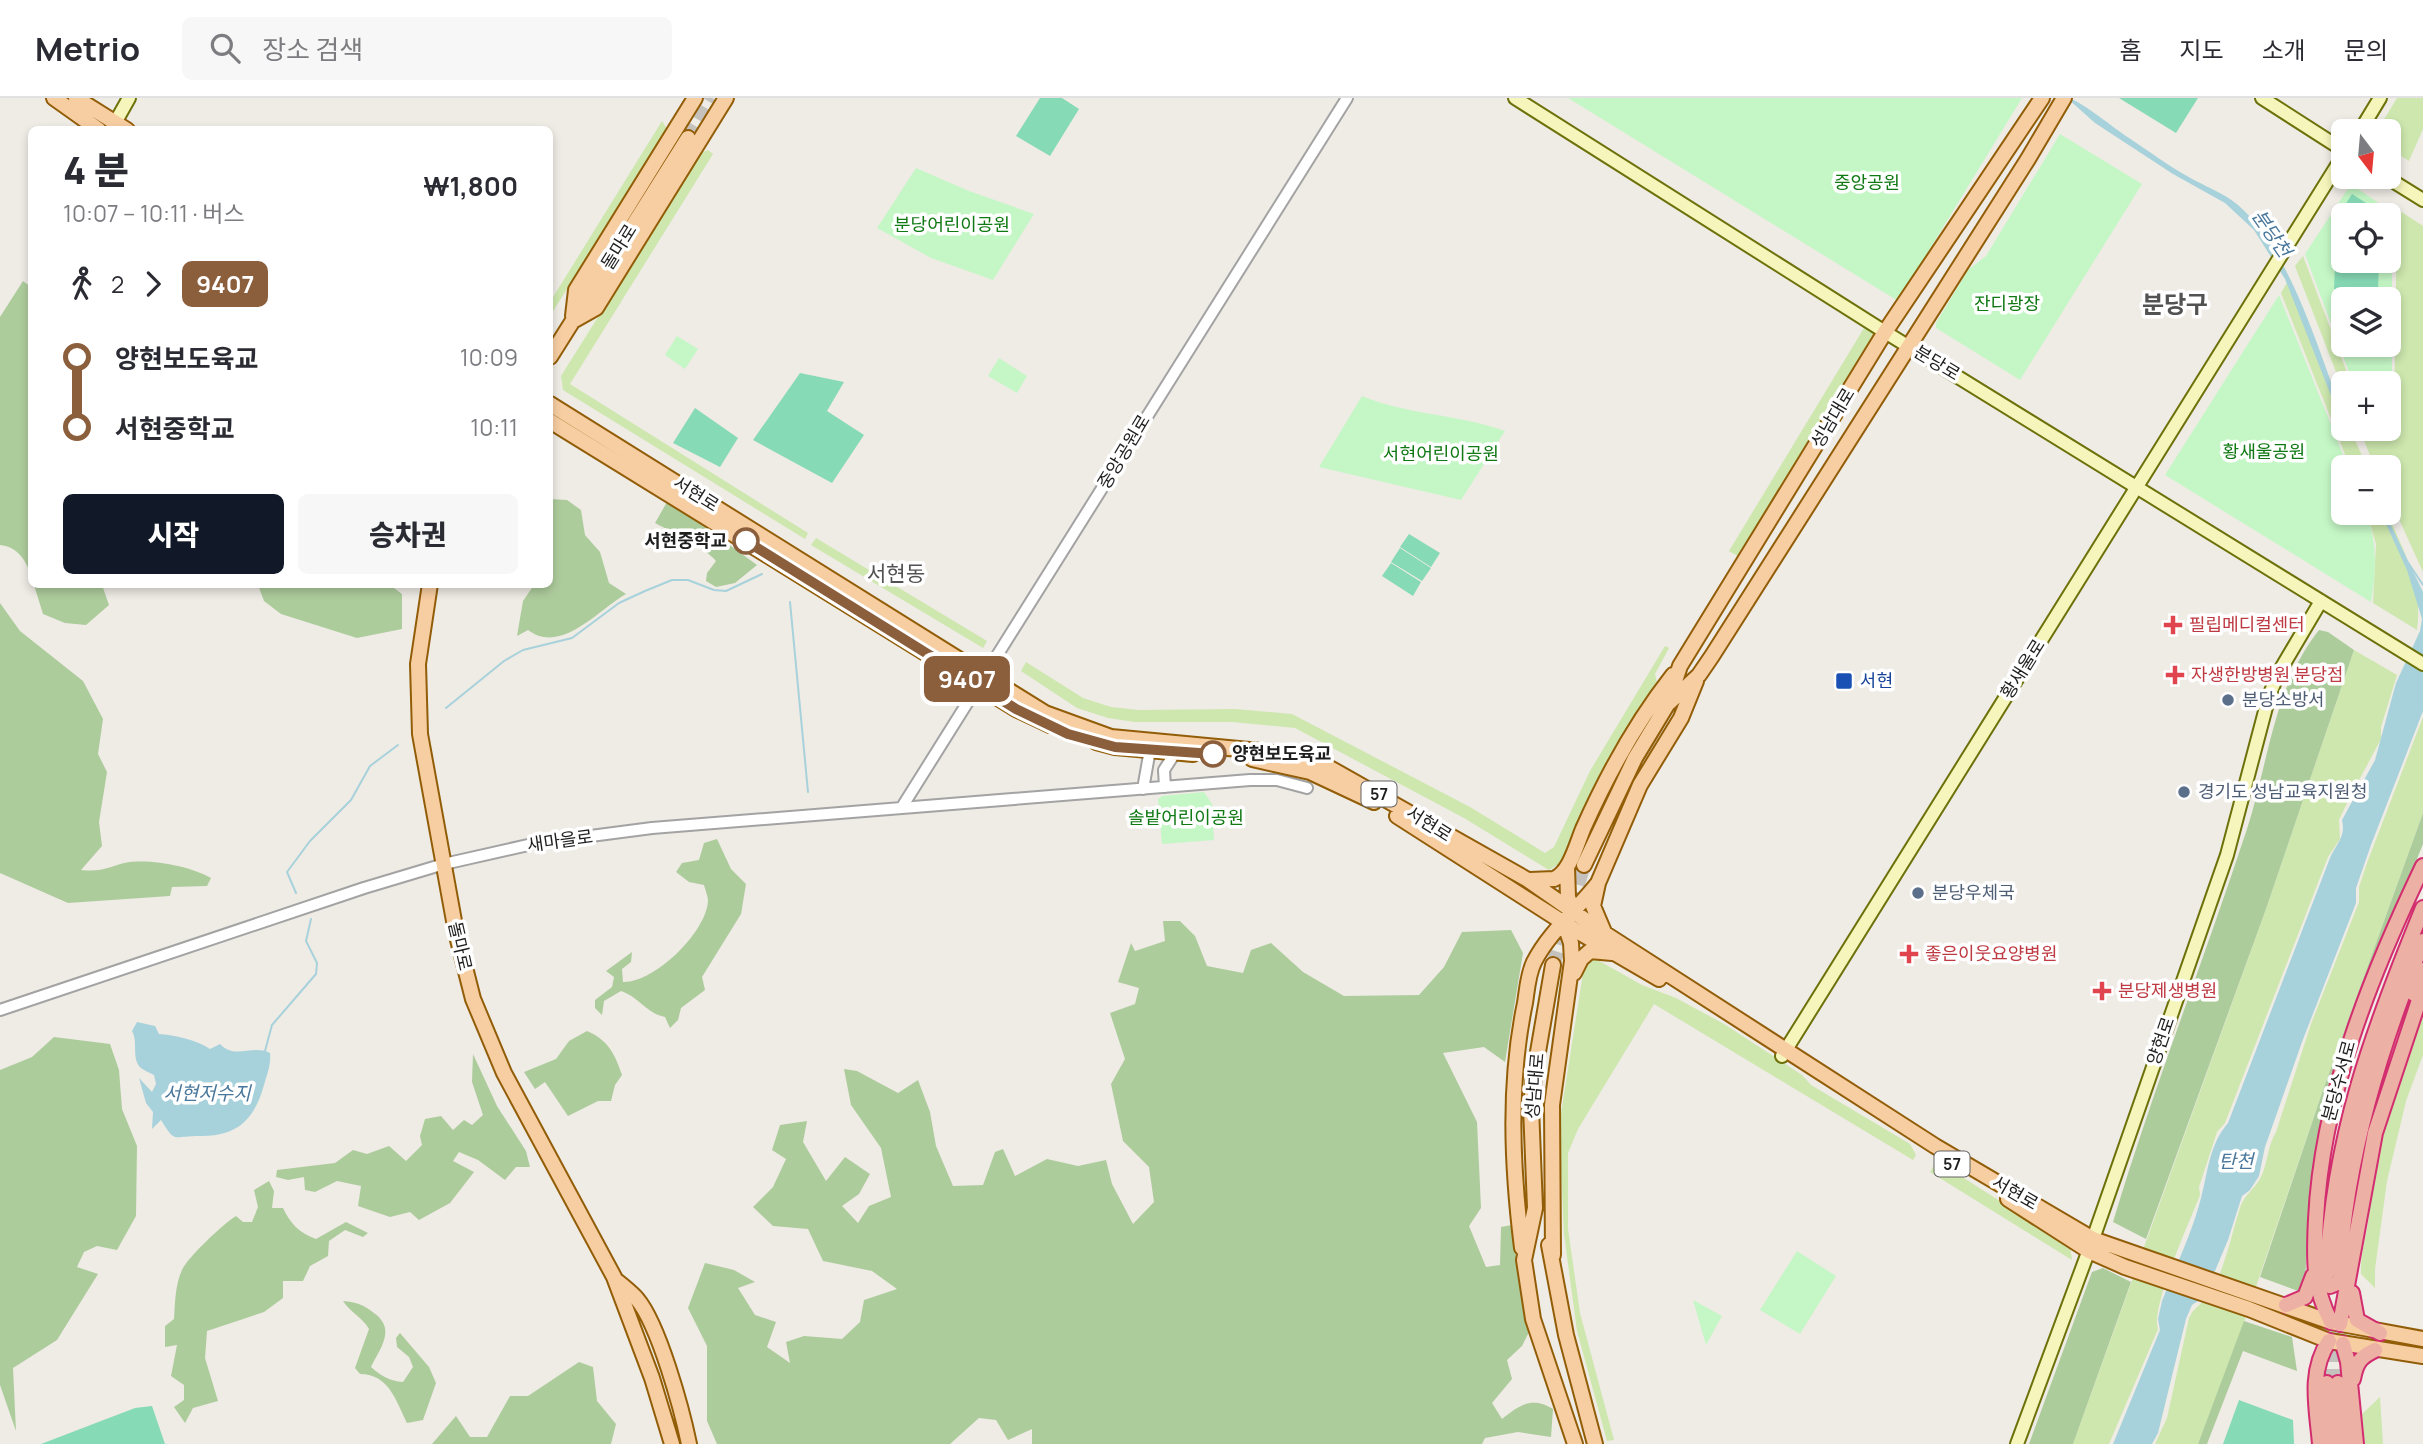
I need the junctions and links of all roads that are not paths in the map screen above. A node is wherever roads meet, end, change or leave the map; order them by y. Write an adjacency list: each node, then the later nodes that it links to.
1 (54, 98): 13 (main road)
2 (76, 98): 14 (main road)
3 (129, 98): 15 (main road)
4 (695, 98): 21 (main road)
5 (726, 98): 21 (main road)
6 (1348, 98): 33 (street, 중앙공원로)
7 (1515, 98): 22 (main road, 분당로)
8 (2042, 98): 22 (main road, 성남대로)
9 (2064, 98): 23 (main road, 성남대로)
10 (2262, 98): 17 (main road)
11 (2380, 98): 12 (main road)
12 (2367, 119)
13 (93, 126)
14 (117, 126)
15 (118, 126)
16 (688, 138): 21 (main road, 돌마로)
17 (2331, 142)
18 (2331, 176): 27 (main road, 황새울로)
19 (2401, 186): 20 (main road)
20 (2423, 200)
21 (573, 321): 24 (main road, 돌마로)
22 (1885, 332): 23 (main road, 분당로); 31 (main road, 성남대로)
23 (1908, 345): 27 (main road, 분당로); 32 (main road, 성남대로)
24 (553, 352)
25 (553, 406): 33 (main road, 서현로 / 57)
26 (553, 423): 33 (main road, 서현로 / 57)
27 (2137, 487): 29 (main road, 분당로); 62 (main road, 황새울로)
28 (429, 588): 42 (main road, 돌마로)
29 (2322, 601): 30 (main road, 분당로); 68 (main road, 양현로)
30 (2423, 664)
31 (1680, 666): 34 (main road, 성남대로); 41 (main road)
32 (1699, 675): 34 (main road, 성남대로); 45 (main road)
33 (982, 680): 35 (main road, 서현로 / 57); 40 (street, 중앙공원로)
34 (1667, 705): 43 (main road, 성남대로)
35 (1150, 746): 36 (main road, 서현로 / 57); 39 (street); 46 (main road, 서현로 / 57)
36 (1175, 753): 37 (street); 49 (main road, 서현로 / 57)
37 (1165, 787): 38 (street, 새마을로); 39 (street, 새마을로)
38 (1307, 788)
39 (1143, 789): 40 (street, 새마을로)
40 (902, 807): 42 (street, 새마을로)
41 (1569, 862): 45 (main road); 46 (main road); 51 (main road)
42 (444, 864): 61 (street, 새마을로); 72 (main road, 돌마로)
43 (1584, 865)
44 (2423, 866): 67 (highway)
45 (1605, 867): 48 (main road)
46 (1528, 880): 51 (main road, 서현로 / 57)
47 (2423, 880): 64 (highway)
48 (1598, 883): 51 (main road); 52 (main road)
49 (1525, 897): 51 (main road, 서현로 / 57); 54 (main road)
50 (2423, 908): 64 (highway, 분당수서로)
51 (1568, 917): 52 (main road, 서현로 / 57); 54 (main road); 55 (main road, 서현로 / 57); 59 (main road)
52 (1604, 933): 62 (main road, 서현로 / 57)
53 (2423, 941): 63 (highway, 분당수서로)
54 (1541, 949): 56 (main road)
55 (1615, 953): 59 (main road); 62 (main road, 서현로 / 57)
56 (1532, 965): 59 (main road); 70 (main road)
57 (1553, 965): 66 (main road, 성남대로)
58 (2423, 970): 63 (highway)
59 (1568, 987): 69 (main road)
60 (2423, 988): 65 (highway)
61 (0, 1010)
62 (1784, 1053): 68 (main road, 서현로 / 57)
63 (2358, 1139): 71 (highway, 분당수서로)
64 (2338, 1180): 71 (highway, 분당수서로)
65 (2365, 1187): 67 (highway); 71 (highway)
66 (1535, 1208): 69 (main road, 성남대로); 70 (main road, 성남대로)
67 (2315, 1231): 71 (highway)
68 (2091, 1245): 73 (main road, 서현로 / 57); 74 (main road, 서현로 / 57); 86 (main road, 양현로)
69 (1553, 1255): 85 (main road, 성남대로)
70 (1524, 1260): 84 (main road, 성남대로)
71 (2332, 1274): 73 (highway); 74 (highway); 74 (highway); 75 (highway)
72 (614, 1277): 80 (main road); 81 (main road, 돌마로); 82 (main road, 돌마로); 83 (main road)
73 (2286, 1305): 74 (main road, 57)
74 (2336, 1332): 75 (main road, 57); 77 (main road, 57); 79 (highway); 87 (highway)
75 (2380, 1333): 76 (main road, 57)
76 (2423, 1339)
77 (2375, 1350): 78 (main road, 57); 79 (highway)
78 (2423, 1356)
79 (2339, 1384): 88 (highway); 89 (highway); 90 (highway)
80 (662, 1444)
81 (672, 1444)
82 (681, 1444)
83 (689, 1444)
84 (1575, 1444)
85 (1595, 1444)
86 (2017, 1444)
87 (2320, 1444)
88 (2332, 1444)
89 (2345, 1444)
90 (2356, 1444)

